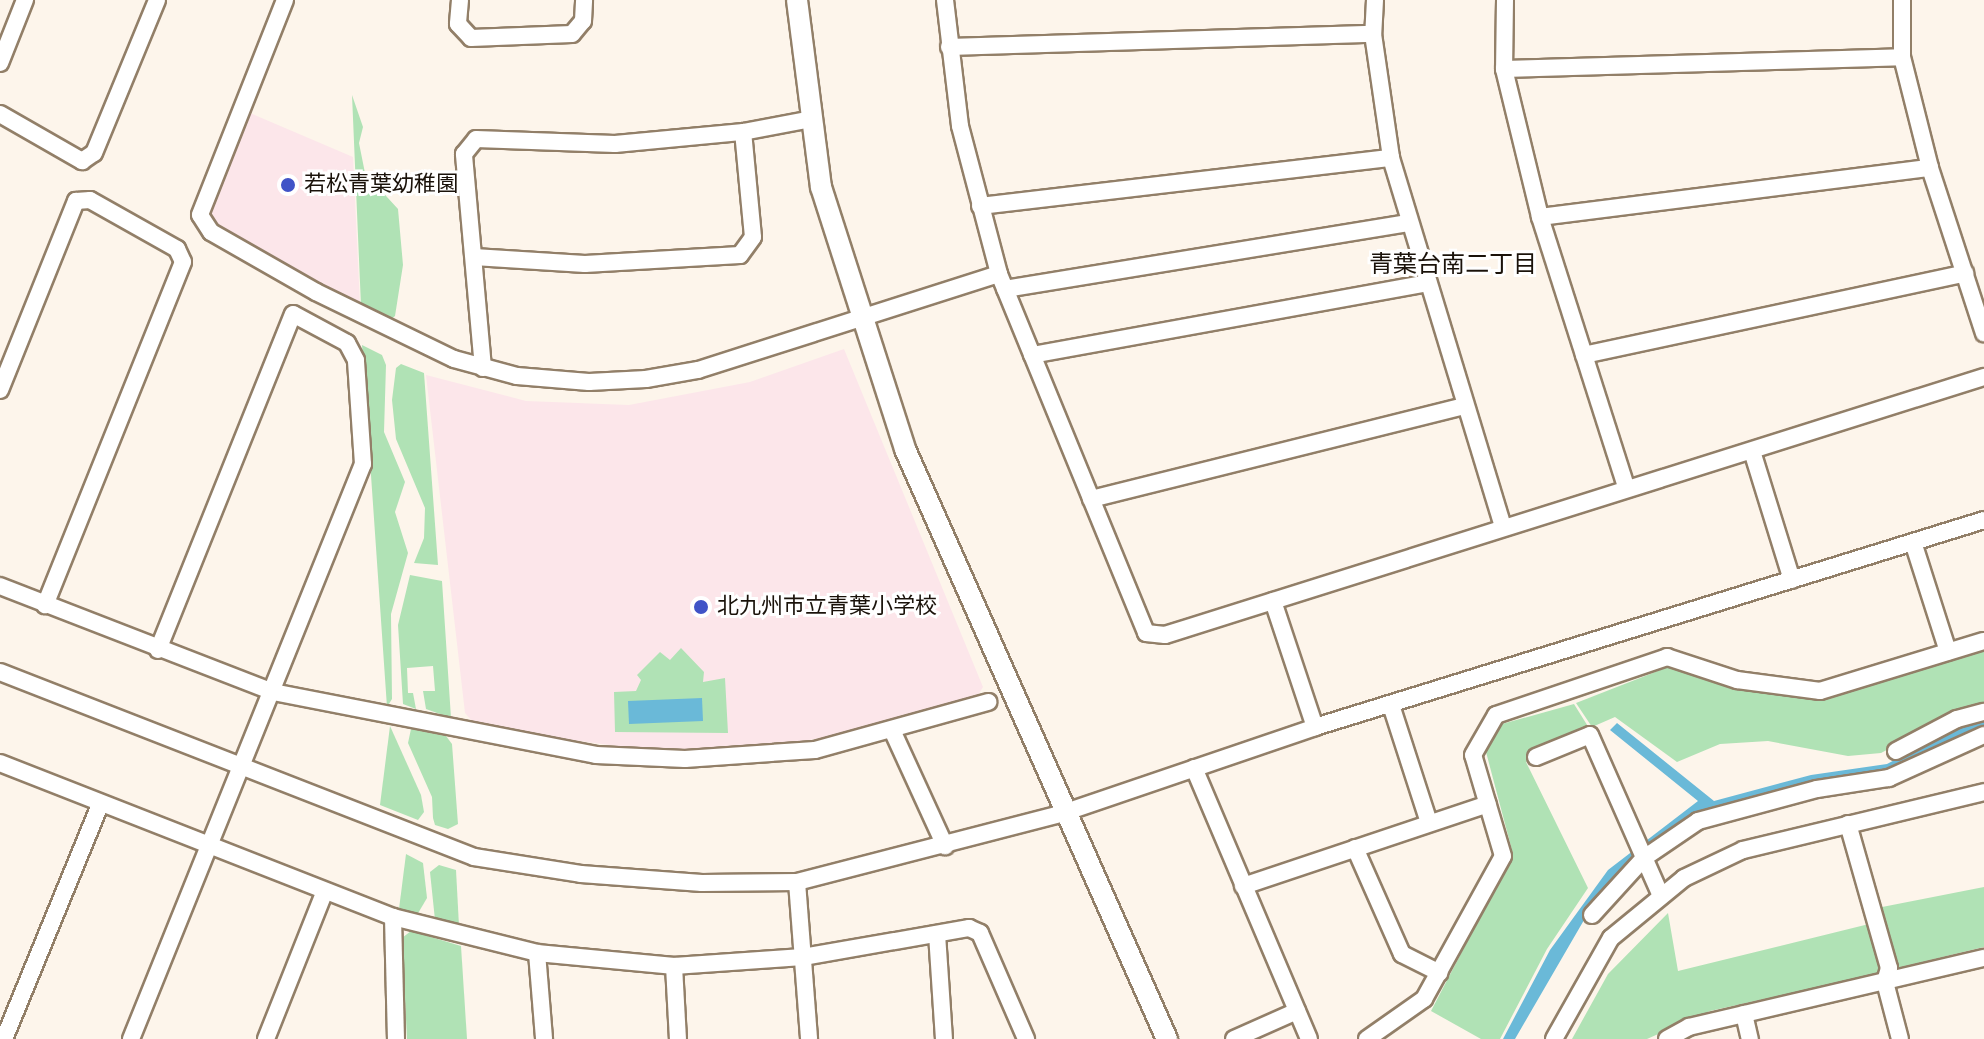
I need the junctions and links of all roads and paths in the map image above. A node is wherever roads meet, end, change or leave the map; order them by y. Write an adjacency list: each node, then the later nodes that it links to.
1 (25, 0): 14 (street)
2 (157, 0): 16 (street)
3 (285, 0): 32 (street)
4 (460, 0): 5 (street)
5 (584, 0)
6 (797, 0): 17 (street)
7 (945, 0): 12 (street)
8 (1375, 0): 11 (street)
9 (1505, 0): 15 (street)
10 (1902, 0): 13 (street)
11 (1373, 34): 12 (street); 19 (street)
12 (949, 47): 21 (street)
13 (1902, 57): 15 (street); 20 (street)
14 (0, 63)
15 (1504, 69): 22 (street)
16 (0, 114)
17 (812, 119): 18 (street); 28 (street)
18 (743, 132): 24 (street); 24 (street)
19 (1391, 158): 21 (street); 23 (street)
20 (1930, 168): 22 (street); 25 (street)
21 (980, 206): 26 (street)
22 (1540, 217): 31 (street)
23 (1410, 223): 26 (street); 27 (street)
24 (474, 257): 32 (street)
25 (1965, 273): 29 (street); 31 (street)
26 (1002, 282): 28 (street); 30 (street)
27 (1427, 283): 30 (street); 35 (street)
28 (860, 317): 32 (street); 65 (street)
29 (1984, 333)
30 (1032, 355): 38 (street)
31 (1584, 355): 37 (street)
32 (483, 368)
33 (1984, 377): 36 (street)
34 (0, 390): 45 (street)
35 (1465, 406): 38 (street); 40 (street)
36 (1752, 451): 37 (street); 42 (street)
37 (1626, 487): 40 (street)
38 (1091, 499): 44 (street)
39 (1984, 520): 41 (street)
40 (1503, 527): 44 (street)
41 (1913, 542): 42 (street); 48 (street)
42 (1792, 580): 52 (street)
43 (0, 586): 45 (street)
44 (1273, 601): 54 (street)
45 (45, 605): 47 (street)
46 (1984, 641): 48 (street)
47 (158, 650): 50 (street); 50 (street)
48 (1948, 652): 64 (street)
49 (0, 672): 60 (street)
50 (273, 692): 55 (street); 60 (street)
51 (988, 702): 55 (street)
52 (1391, 705): 54 (street); 66 (street)
53 (1984, 712): 57 (street)
54 (1315, 727): 61 (street)
55 (892, 730): 69 (street)
56 (1984, 735): 71 (street)
57 (1896, 751)
58 (1536, 757): 71 (street)
59 (0, 763): 63 (street)
60 (240, 768): 68 (street); 72 (street)
61 (1194, 768): 65 (street); 73 (street)
62 (1984, 792): 67 (street)
63 (101, 803): 68 (street); 87 (street)
64 (1488, 804): 66 (street); 83 (street)
65 (1063, 813): 69 (street); 96 (street)
66 (1429, 823): 70 (street)
67 (1848, 824): 75 (street); 84 (street)
68 (207, 845): 74 (street); 88 (street)
69 (945, 846): 72 (street)
70 (1355, 848): 73 (street); 83 (street)
71 (1644, 858): 75 (street); 76 (street)
72 (797, 882): 80 (street)
73 (1243, 886): 85 (street)
74 (325, 891): 77 (street); 89 (street)
75 (1661, 896): 100 (street)
76 (1592, 915)
77 (393, 917): 79 (street); 90 (street)
78 (937, 934): 80 (street); 94 (street); 95 (street)
79 (537, 953): 82 (street); 91 (street)
80 (803, 957): 82 (street); 93 (street)
81 (1984, 958): 84 (street)
82 (674, 966): 92 (street)
83 (1440, 973): 99 (street)
84 (1885, 982): 86 (street); 103 (street)
85 (1297, 1011): 97 (street); 98 (street)
86 (1744, 1014): 101 (street); 102 (street)
87 (4, 1039)
88 (131, 1039)
89 (266, 1039)
90 (396, 1039)
91 (544, 1039)
92 (678, 1039)
93 (809, 1039)
94 (944, 1039)
95 (1026, 1039)
96 (1167, 1039)
97 (1234, 1039)
98 (1309, 1039)
99 (1367, 1039)
100 (1554, 1039)
101 (1667, 1039)
102 (1750, 1039)
103 (1900, 1039)

